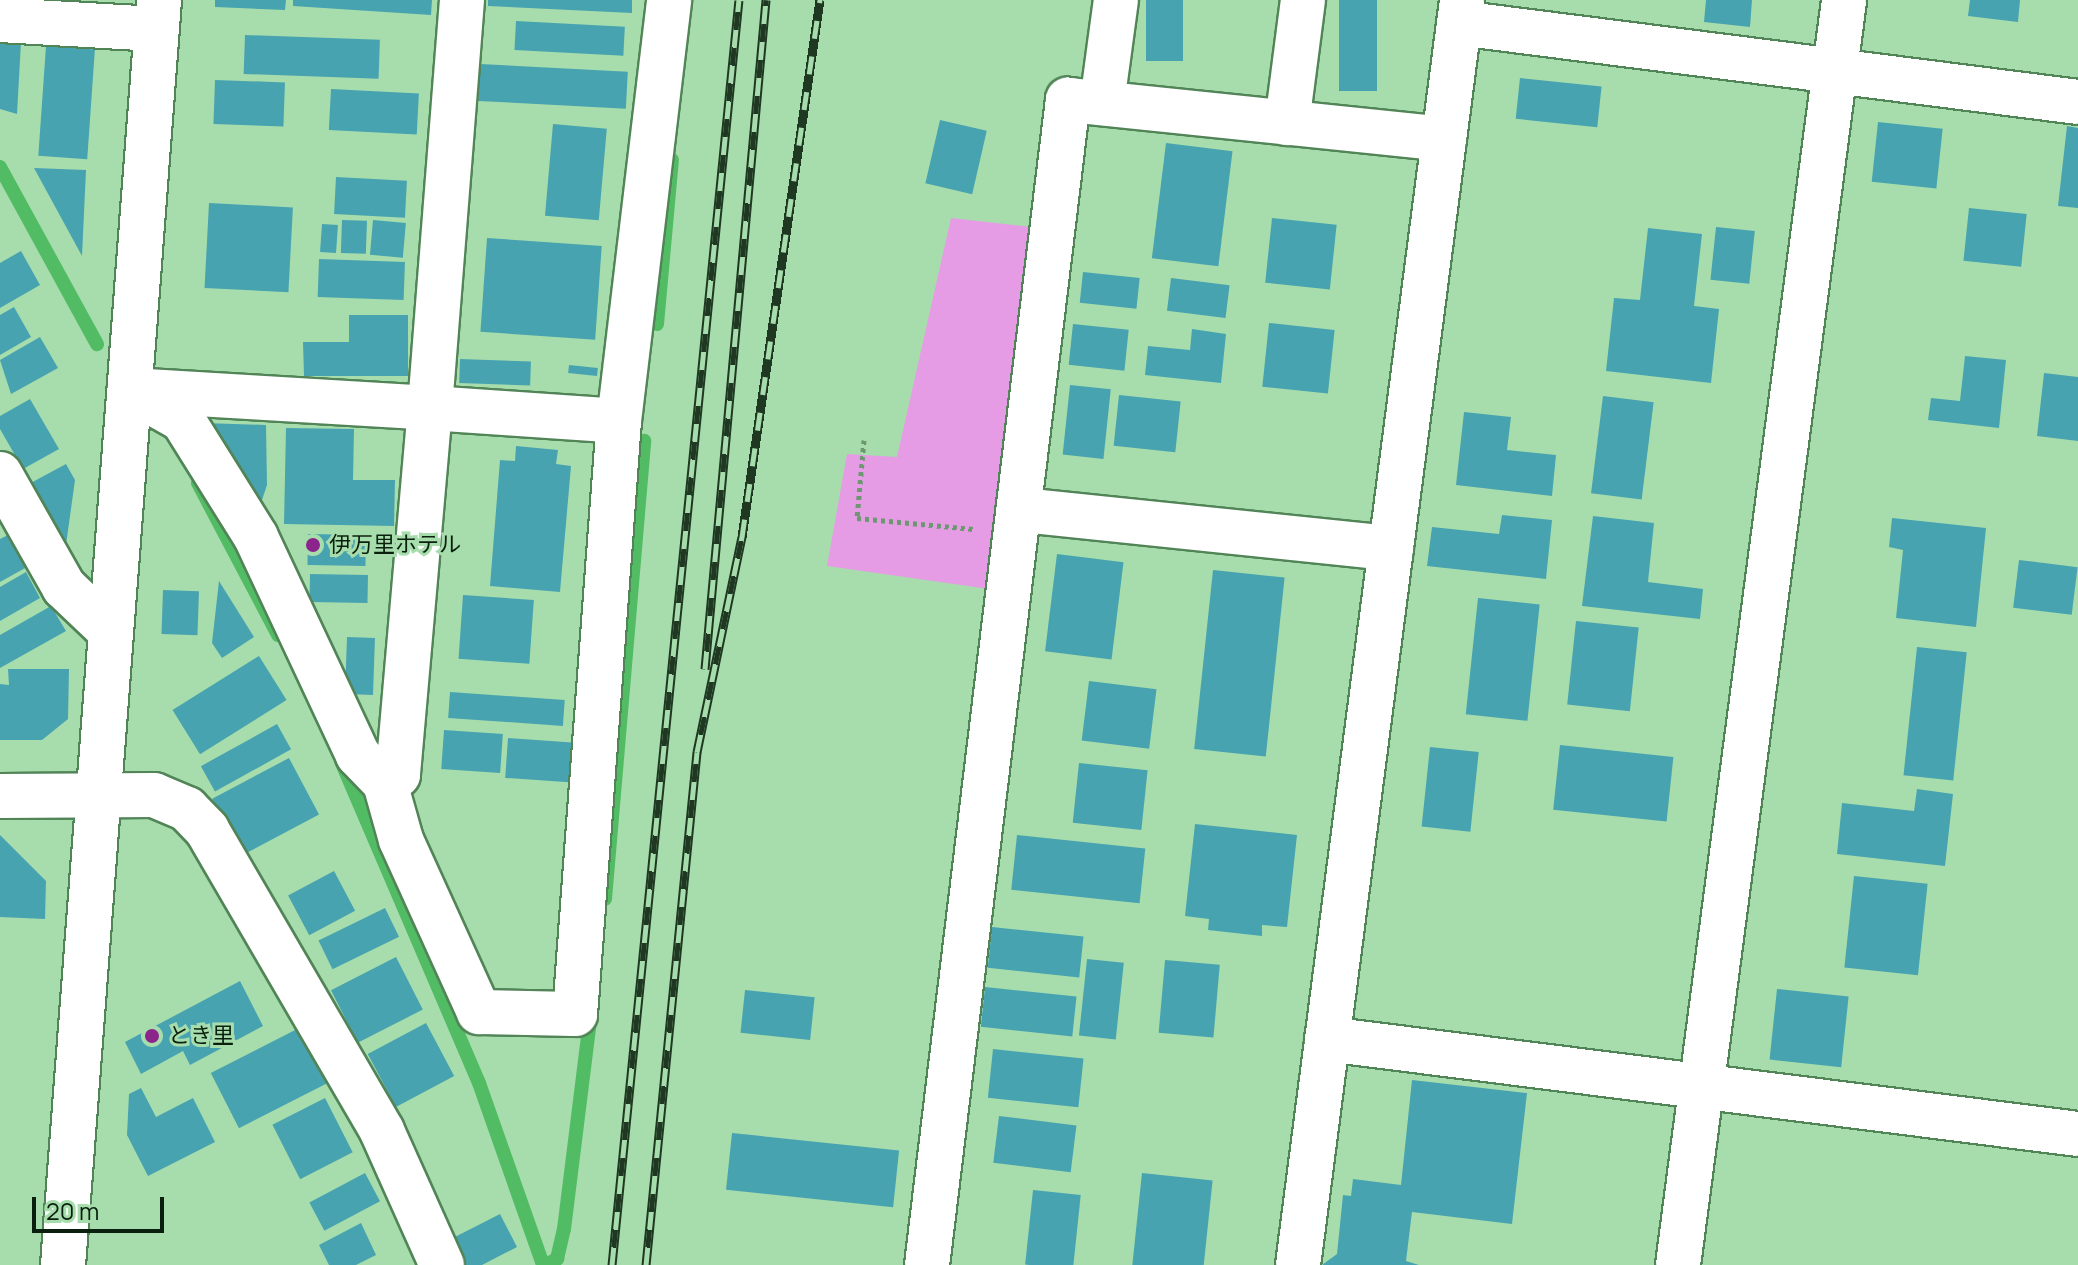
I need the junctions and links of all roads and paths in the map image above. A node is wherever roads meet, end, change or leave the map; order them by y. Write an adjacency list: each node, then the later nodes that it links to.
1 (462, 0): 15 (street)
2 (669, 0): 16 (street)
3 (1116, 0): 11 (street)
4 (1303, 0): 12 (street)
5 (1844, 0): 9 (street)
6 (1460, 12): 9 (street); 13 (street)
7 (158, 15): 8 (street); 14 (street)
8 (0, 20)
9 (1835, 71): 10 (street); 26 (street)
10 (2078, 102)
11 (1102, 103): 12 (street); 19 (street)
12 (1287, 123): 13 (street)
13 (1444, 139): 20 (street)
14 (130, 390): 15 (street); 21 (street); 22 (street)
15 (430, 408): 16 (street); 22 (street)
16 (619, 421): 22 (street)
17 (864, 440): 19 (path)
18 (0, 474): 21 (street)
19 (1021, 510): 20 (street); 30 (street)
20 (1391, 548): 25 (street)
21 (110, 631): 24 (street)
22 (385, 783)
23 (0, 796): 24 (street)
24 (95, 799): 28 (street); 29 (street)
25 (1327, 1039): 26 (street); 31 (street)
26 (1702, 1087): 27 (street); 32 (street)
27 (2078, 1134)
28 (63, 1265)
29 (442, 1265)
30 (927, 1265)
31 (1298, 1265)
32 (1678, 1265)

